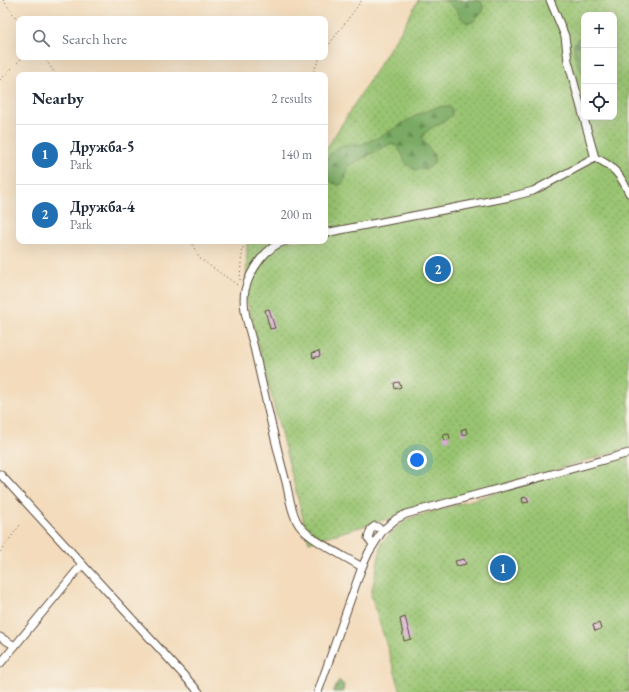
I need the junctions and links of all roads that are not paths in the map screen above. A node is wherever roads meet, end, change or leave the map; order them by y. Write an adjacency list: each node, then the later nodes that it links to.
1 (550, 0): 2 (street)
2 (595, 158): 3 (street); 4 (street)
3 (629, 193)
4 (328, 232)
5 (278, 244): 11 (street)
6 (629, 453): 8 (street)
7 (0, 474): 10 (street)
8 (383, 530): 9 (street); 9 (street)
9 (373, 544): 11 (street)
10 (83, 565): 13 (street); 15 (street)
11 (362, 567): 16 (street)
12 (0, 637): 13 (street)
13 (15, 646): 14 (street)
14 (0, 664)
15 (199, 692)
16 (318, 692)

